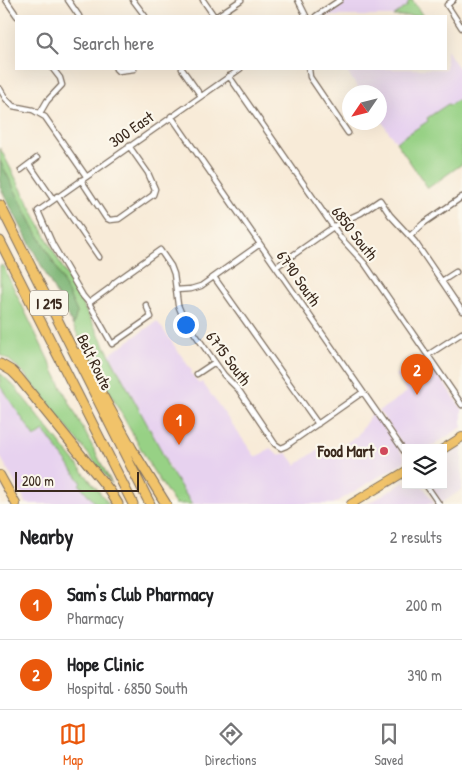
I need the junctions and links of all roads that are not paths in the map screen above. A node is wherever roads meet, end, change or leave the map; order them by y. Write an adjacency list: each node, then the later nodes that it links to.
1 (6, 0): 9 (street)
2 (68, 0): 10 (street)
3 (134, 0): 11 (street)
4 (203, 0): 12 (street)
5 (241, 0): 13 (street)
6 (298, 0): 14 (street)
7 (340, 0): 15 (street)
8 (453, 0): 16 (street)
9 (16, 15)
10 (78, 15)
11 (144, 15)
12 (215, 15)
13 (218, 15)
14 (306, 15)
15 (318, 15)
16 (462, 28)
17 (54, 70): 24 (street)
18 (183, 70): 23 (street)
19 (238, 70): 21 (street, 300 East)
20 (309, 70): 26 (street)
21 (228, 76): 23 (street, 300 East); 36 (street, 6850 South)
22 (0, 89): 24 (street)
23 (200, 96): 25 (street, 300 East)
24 (40, 113): 31 (street)
25 (171, 116): 27 (street, 300 East); 39 (street, 6790 South)
26 (348, 133)
27 (129, 146): 31 (street, 300 East); 32 (street)
28 (37, 158): 29 (street)
29 (29, 164): 30 (street); 34 (street)
30 (21, 170)
31 (86, 176): 32 (street, 300 East)
32 (80, 180): 34 (street, 300 East)
33 (462, 197): 37 (street)
34 (55, 198): 40 (street); 47 (street, 300 East)
35 (0, 205): 45 (highway, Belt Route / I 215)
36 (334, 227): 37 (street); 41 (street); 51 (street, 6850 South)
37 (410, 236): 44 (street)
38 (0, 241): 66 (highway, Belt Route / I 215)
39 (260, 244): 41 (street, 6790 South); 43 (street)
40 (99, 257)
41 (276, 267): 55 (street, 6790 South)
42 (456, 272): 44 (street)
43 (214, 277): 46 (street); 57 (street)
44 (442, 281): 49 (street)
45 (41, 287): 67 (highway, Belt Route / I 215); 68 (highway)
46 (176, 290): 47 (street, 6715 South); 52 (street, 6715 South)
47 (89, 303): 48 (street)
48 (146, 305)
49 (462, 311)
50 (462, 333): 51 (street)
51 (428, 355): 56 (street, 6850 South)
52 (215, 362): 54 (street); 57 (street, 6715 South)
53 (0, 364): 65 (highway)
54 (197, 374)
55 (363, 392): 57 (street); 60 (street, 6790 South)
56 (462, 405)
57 (318, 424)
58 (462, 437): 59 (main road)
59 (447, 446)
60 (402, 448)
61 (402, 473): 69 (main road)
62 (0, 475): 64 (main road)
63 (429, 489): 70 (street)
64 (16, 504)
65 (118, 504)
66 (133, 504)
67 (150, 504)
68 (166, 504)
69 (351, 504)
70 (439, 504)

